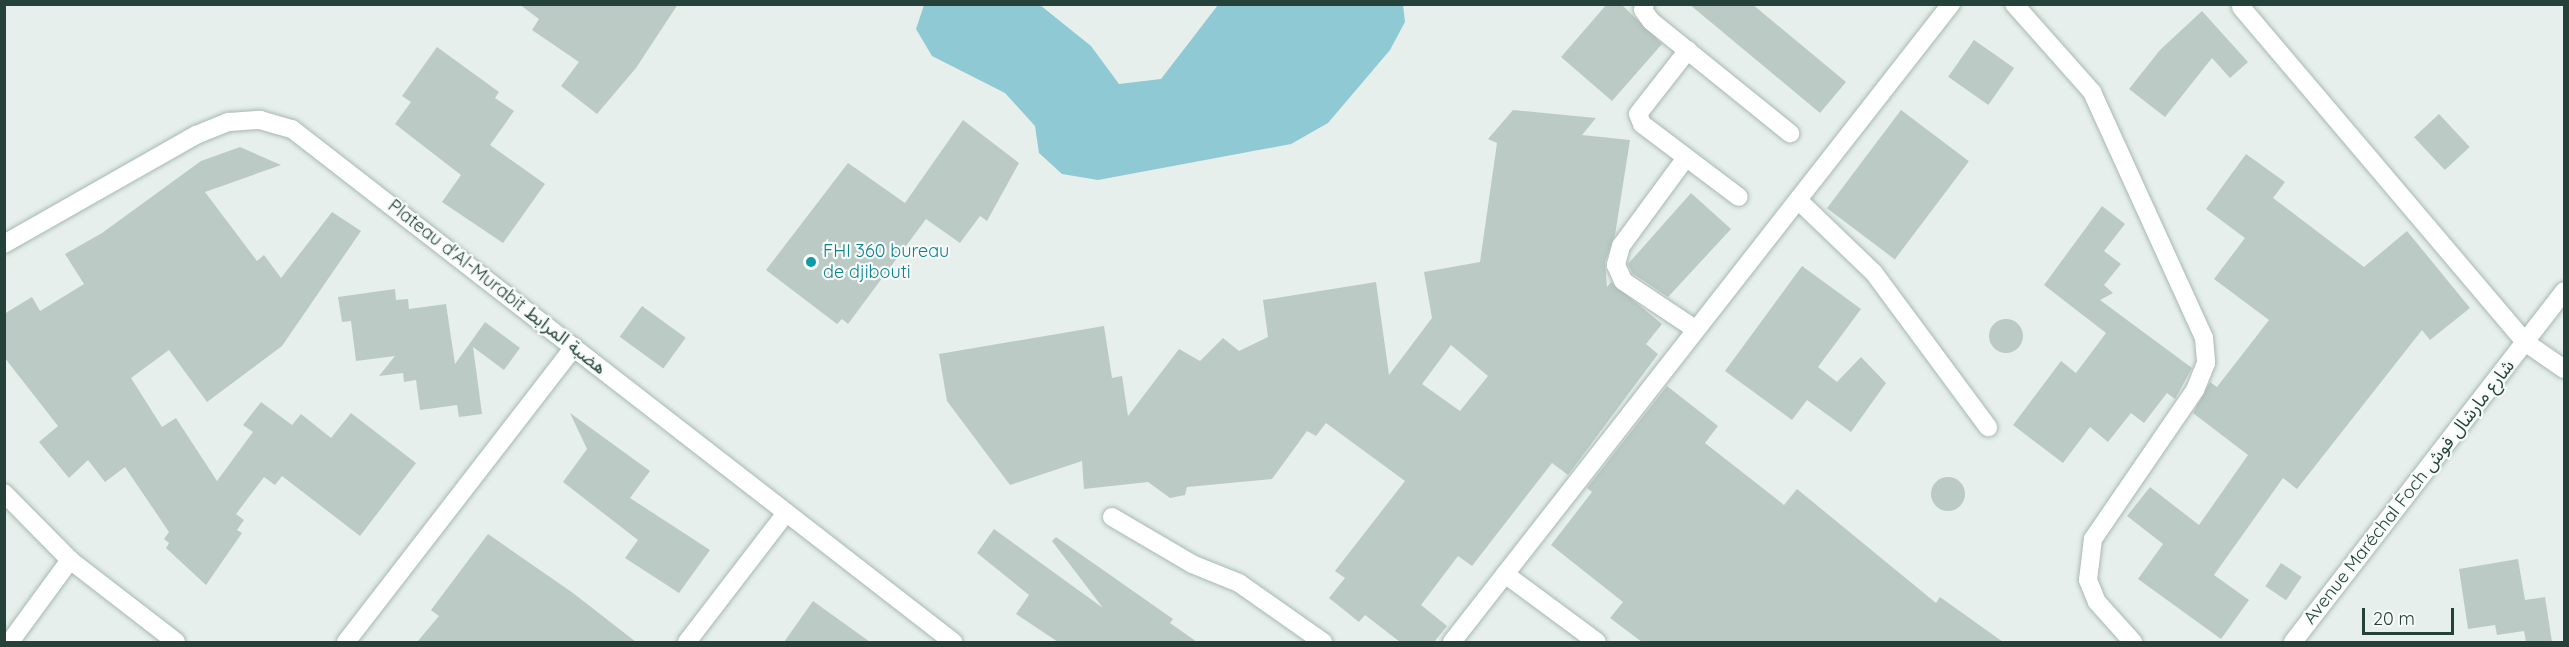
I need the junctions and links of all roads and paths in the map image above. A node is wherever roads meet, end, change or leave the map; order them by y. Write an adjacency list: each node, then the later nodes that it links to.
1 (1645, 4): 5 (street)
2 (1951, 4): 9 (street)
3 (2014, 4): 30 (street)
4 (2241, 7): 13 (street)
5 (1688, 50): 6 (street); 7 (street)
6 (1790, 133)
7 (1685, 159): 8 (street); 12 (street)
8 (1738, 197)
9 (1798, 200): 12 (street); 16 (street)
10 (4, 244): 14 (street, Plateau d'Al-Murabit هضبة المرابط)
11 (2565, 291): 13 (street, Avenue Maréchal Foch شارع مارشال فوش)
12 (1695, 329): 21 (street)
13 (2525, 342): 15 (street); 31 (street, Avenue Maréchal Foch شارع مارشال فوش)
14 (574, 347): 18 (street, Plateau d'Al-Murabit هضبة المرابط); 24 (street)
15 (2565, 369)
16 (1988, 427)
17 (4, 493): 20 (street)
18 (786, 513): 25 (street); 26 (street, Plateau d'Al-Murabit هضبة المرابط)
19 (1112, 517): 27 (street)
20 (70, 560): 22 (street); 23 (street)
21 (1505, 574): 28 (street); 29 (street)
22 (10, 642)
23 (176, 642)
24 (346, 642)
25 (687, 642)
26 (953, 642)
27 (1323, 642)
28 (1452, 642)
29 (1597, 642)
30 (2133, 642)
31 (2293, 642)

